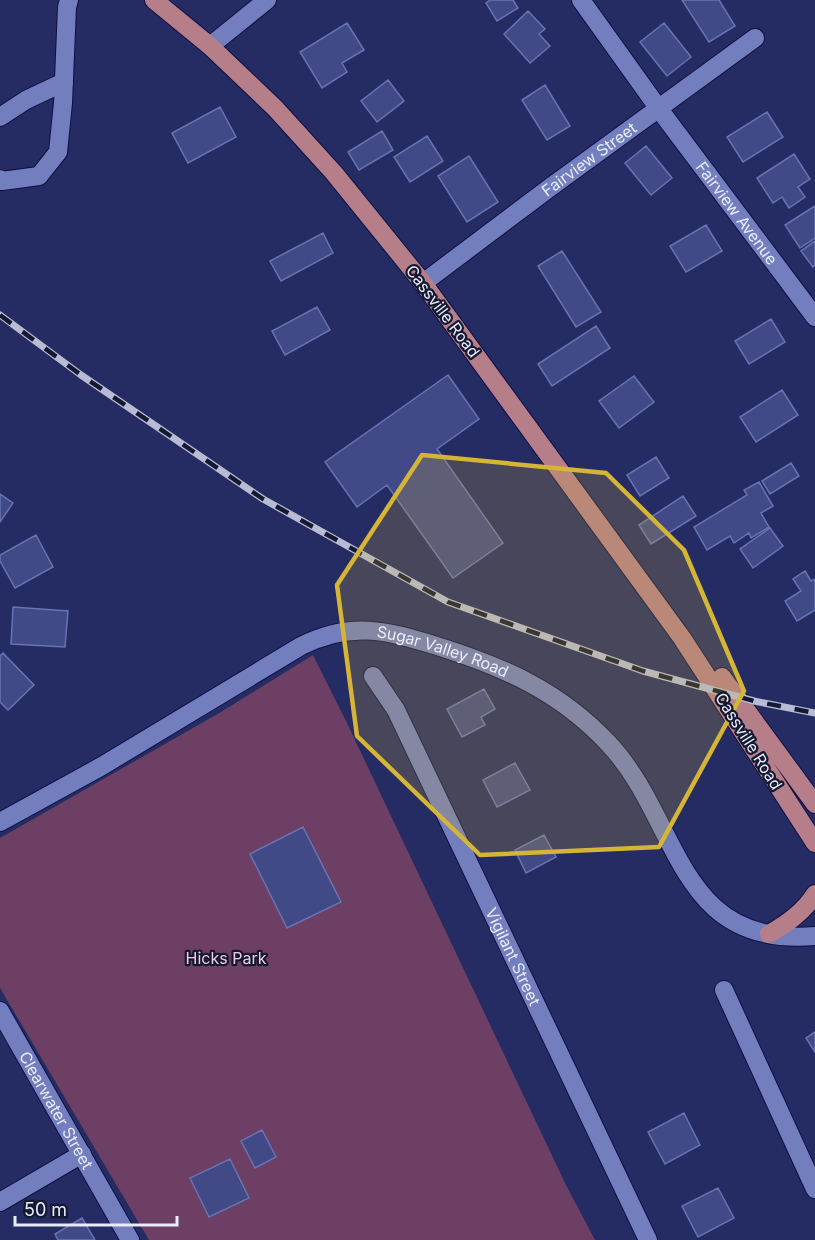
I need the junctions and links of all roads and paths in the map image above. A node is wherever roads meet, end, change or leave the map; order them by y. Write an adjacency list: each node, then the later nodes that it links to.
1 (69, 0): 7 (street)
2 (154, 0): 6 (main road, Cassville Road)
3 (267, 0): 6 (street)
4 (581, 0): 8 (street, Fairview Avenue)
5 (755, 38): 8 (street, Fairview Street)
6 (210, 46): 11 (main road, Cassville Road)
7 (64, 82): 9 (street); 10 (street)
8 (659, 109): 11 (street, Fairview Street); 12 (street, Fairview Avenue)
9 (0, 117)
10 (0, 179)
11 (423, 283): 13 (main road, Cassville Road)
12 (815, 317)
13 (682, 638): 15 (main road, Cassville Road); 17 (main road, Cassville Road)
14 (373, 676): 27 (street, Vigilant Street)
15 (815, 804)
16 (0, 822): 19 (street, Sugar Valley Road)
17 (815, 843)
18 (815, 894): 19 (main road)
19 (769, 934): 20 (street, Sugar Valley Road)
20 (815, 936)
21 (724, 990): 24 (street)
22 (0, 1011): 23 (street, Clearwater Street)
23 (82, 1154): 25 (street); 26 (street, Clearwater Street)
24 (814, 1185)
25 (0, 1202)
26 (130, 1240)
27 (648, 1240)

